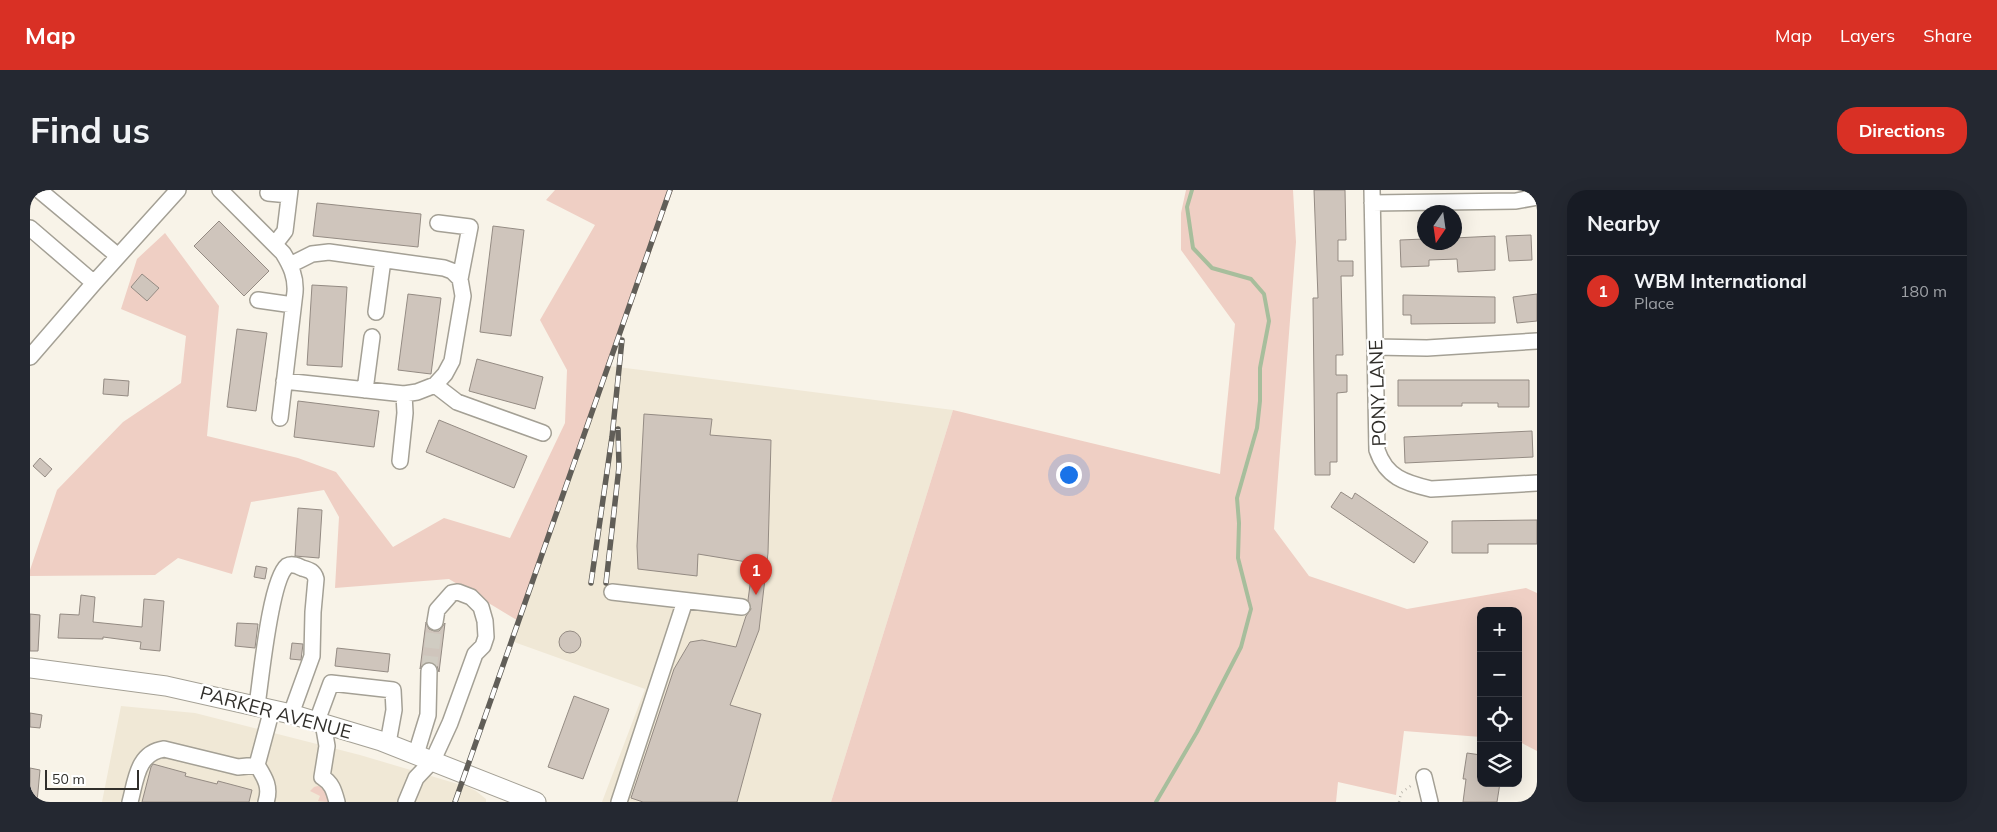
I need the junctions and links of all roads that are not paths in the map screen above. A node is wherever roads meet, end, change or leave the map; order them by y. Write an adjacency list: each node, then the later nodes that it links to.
1 (39, 190): 11 (street)
2 (178, 190): 11 (street)
3 (220, 190): 10 (street)
4 (268, 193): 5 (street)
5 (290, 193): 10 (street)
6 (1372, 196): 7 (street); 21 (street, PONY LANE)
7 (1537, 197)
8 (438, 222): 14 (street)
9 (30, 228): 15 (street)
10 (275, 244): 13 (street)
11 (118, 256): 15 (street)
12 (383, 260): 13 (street); 14 (street); 18 (street)
13 (290, 264): 17 (street)
14 (460, 279): 24 (street)
15 (94, 283): 22 (street)
16 (258, 300): 17 (street)
17 (293, 305): 23 (street)
18 (376, 312)
19 (372, 337): 25 (street)
20 (1537, 341): 21 (street)
21 (1375, 347): 30 (street, PONY LANE)
22 (30, 356)
23 (284, 381): 25 (street); 27 (street)
24 (435, 385): 26 (street); 28 (street)
25 (365, 390): 26 (street)
26 (404, 394): 29 (street)
27 (280, 418)
28 (543, 433)
29 (400, 461)
30 (1537, 483)
31 (612, 592): 32 (street)
32 (685, 600): 33 (street); 51 (street)
33 (742, 608)
34 (435, 622): 42 (street)
35 (30, 668): 37 (main road, PARKER AVENUE)
36 (430, 671): 41 (street)
37 (264, 707): 38 (main road, PARKER AVENUE); 38 (street); 43 (street)
38 (291, 714): 39 (main road, PARKER AVENUE)
39 (320, 722): 40 (main road, PARKER AVENUE); 40 (street); 48 (street)
40 (388, 744): 41 (main road, PARKER AVENUE)
41 (416, 754): 42 (main road, PARKER AVENUE)
42 (433, 760): 45 (main road, PARKER AVENUE); 49 (street)
43 (257, 765): 46 (street); 47 (street)
44 (1424, 777): 52 (street)
45 (511, 797): 50 (main road, PARKER AVENUE)
46 (130, 802)
47 (266, 802)
48 (337, 802)
49 (406, 802)
50 (536, 802)
51 (619, 802)
52 (1430, 802)

